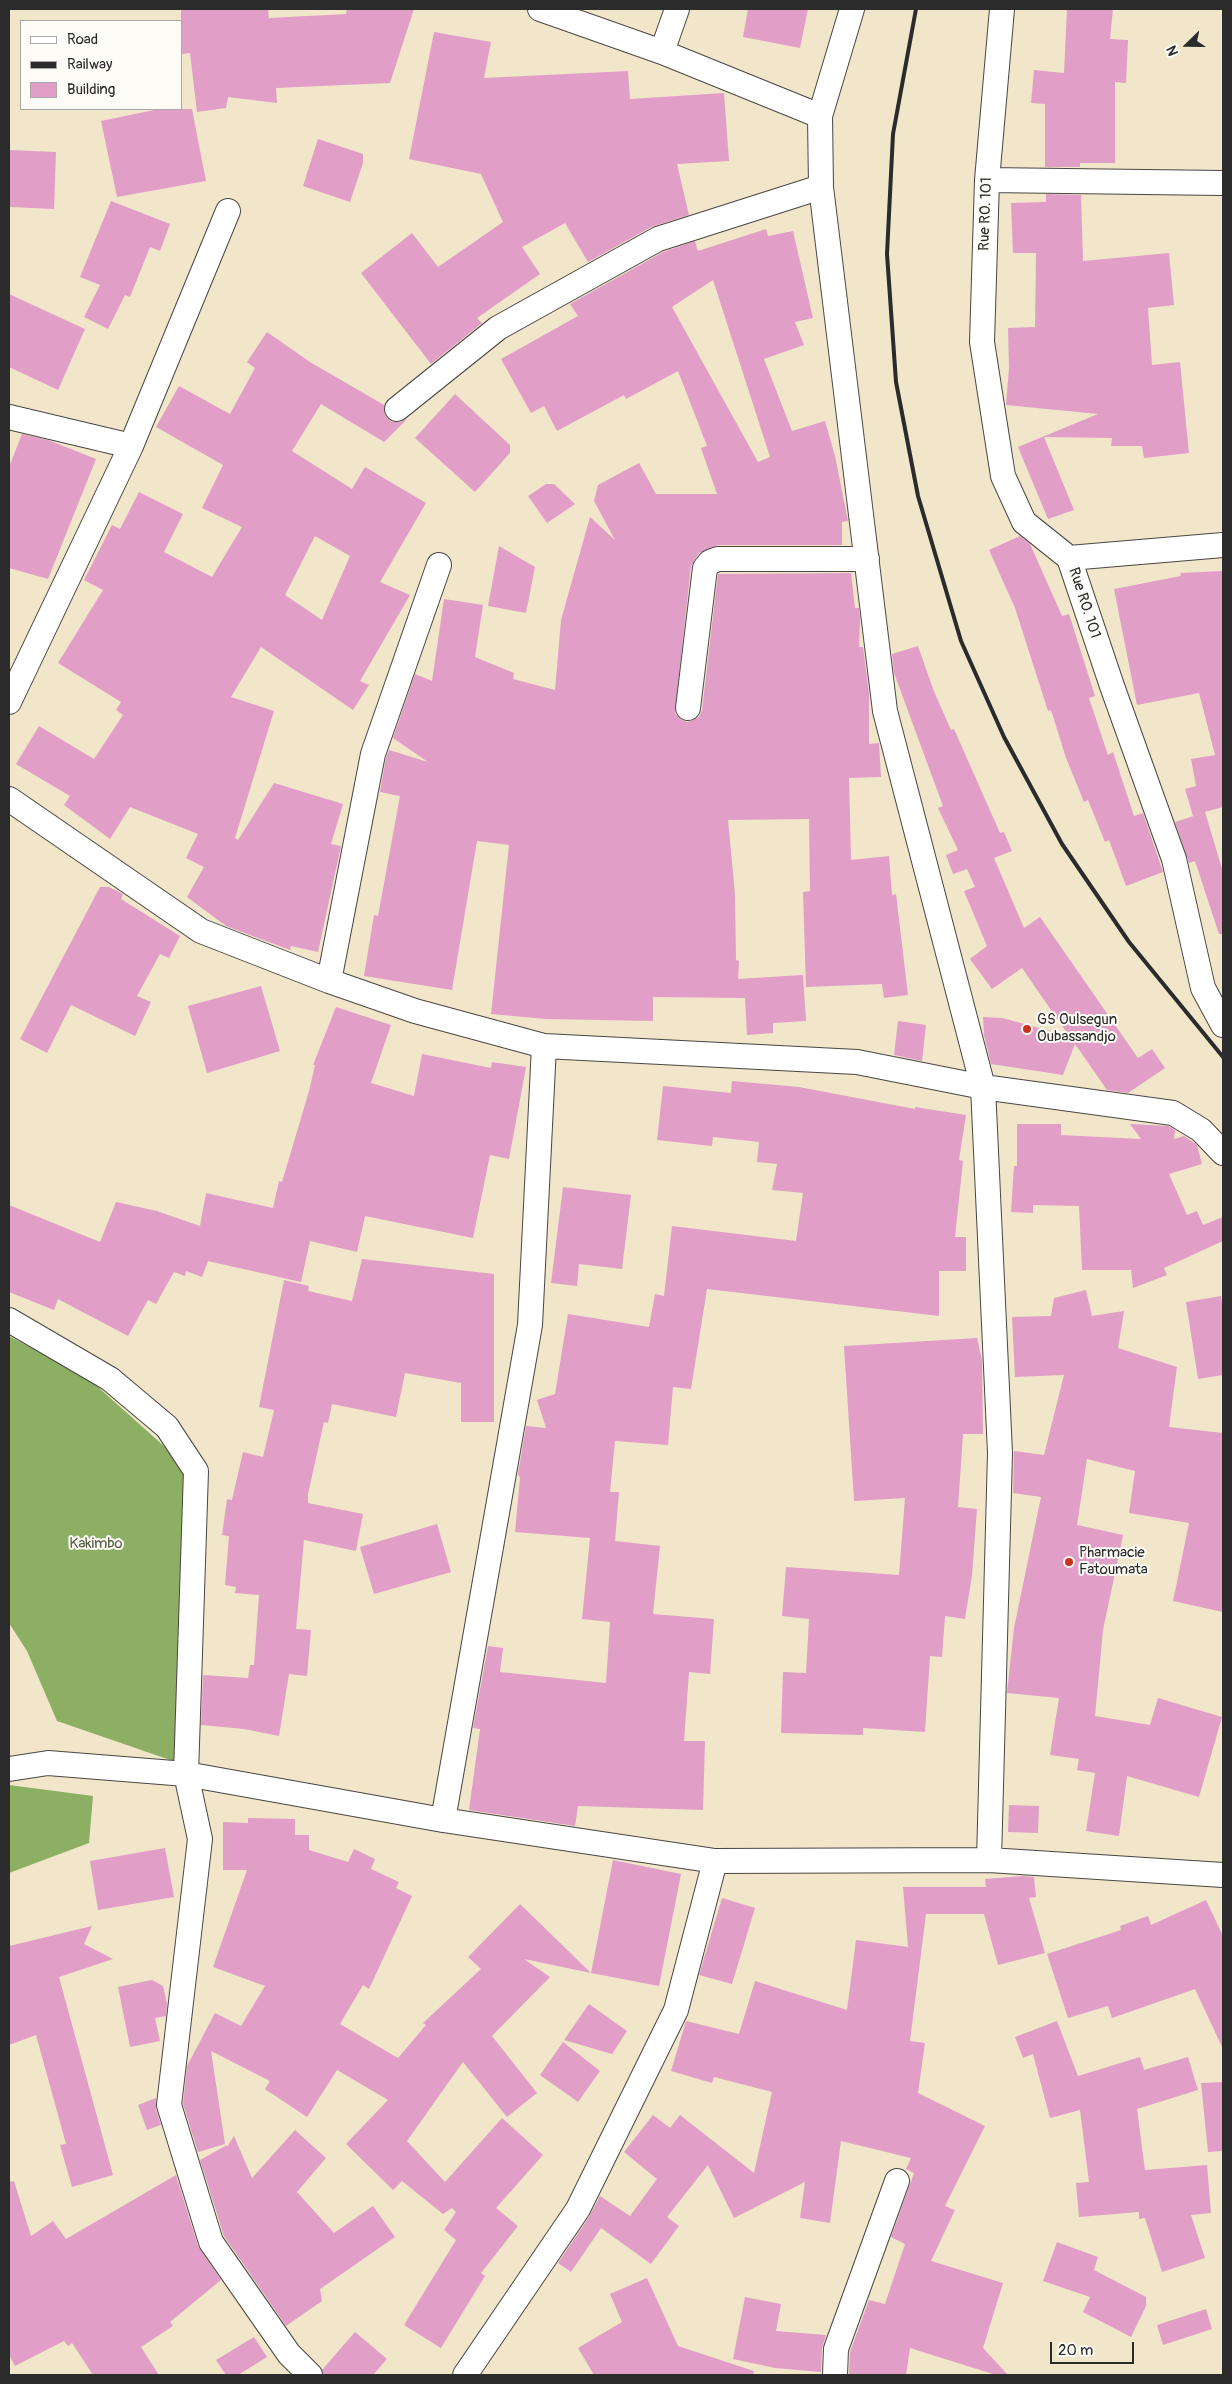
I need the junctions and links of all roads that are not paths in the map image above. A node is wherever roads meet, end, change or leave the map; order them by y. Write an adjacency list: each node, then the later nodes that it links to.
1 (540, 9): 5 (street)
2 (677, 9): 5 (street)
3 (852, 9): 6 (street)
4 (1002, 9): 7 (street, Rue RO. 101)
5 (662, 52): 6 (street)
6 (820, 116): 9 (street)
7 (986, 180): 8 (street); 15 (street, Rue RO. 101)
8 (1223, 183)
9 (821, 187): 11 (street); 16 (street)
10 (228, 211): 13 (street)
11 (397, 409)
12 (9, 417): 13 (street)
13 (131, 446): 18 (street)
14 (1223, 545): 15 (street)
15 (1069, 558): 22 (street, Rue RO. 101)
16 (866, 559): 19 (street); 24 (street)
17 (439, 564): 21 (street)
18 (9, 702)
19 (688, 708)
20 (9, 799): 21 (street)
21 (330, 981): 23 (street)
22 (1223, 1025)
23 (544, 1046): 24 (street); 29 (street)
24 (983, 1086): 25 (street); 30 (street)
25 (1223, 1153)
26 (9, 1320): 28 (street)
27 (9, 1769): 28 (street)
28 (186, 1774): 29 (street); 34 (street)
29 (443, 1820): 31 (street)
30 (989, 1860): 31 (street); 32 (street)
31 (715, 1861): 35 (street)
32 (1223, 1875)
33 (897, 2181): 36 (street)
34 (310, 2375)
35 (465, 2375)
36 (835, 2375)

